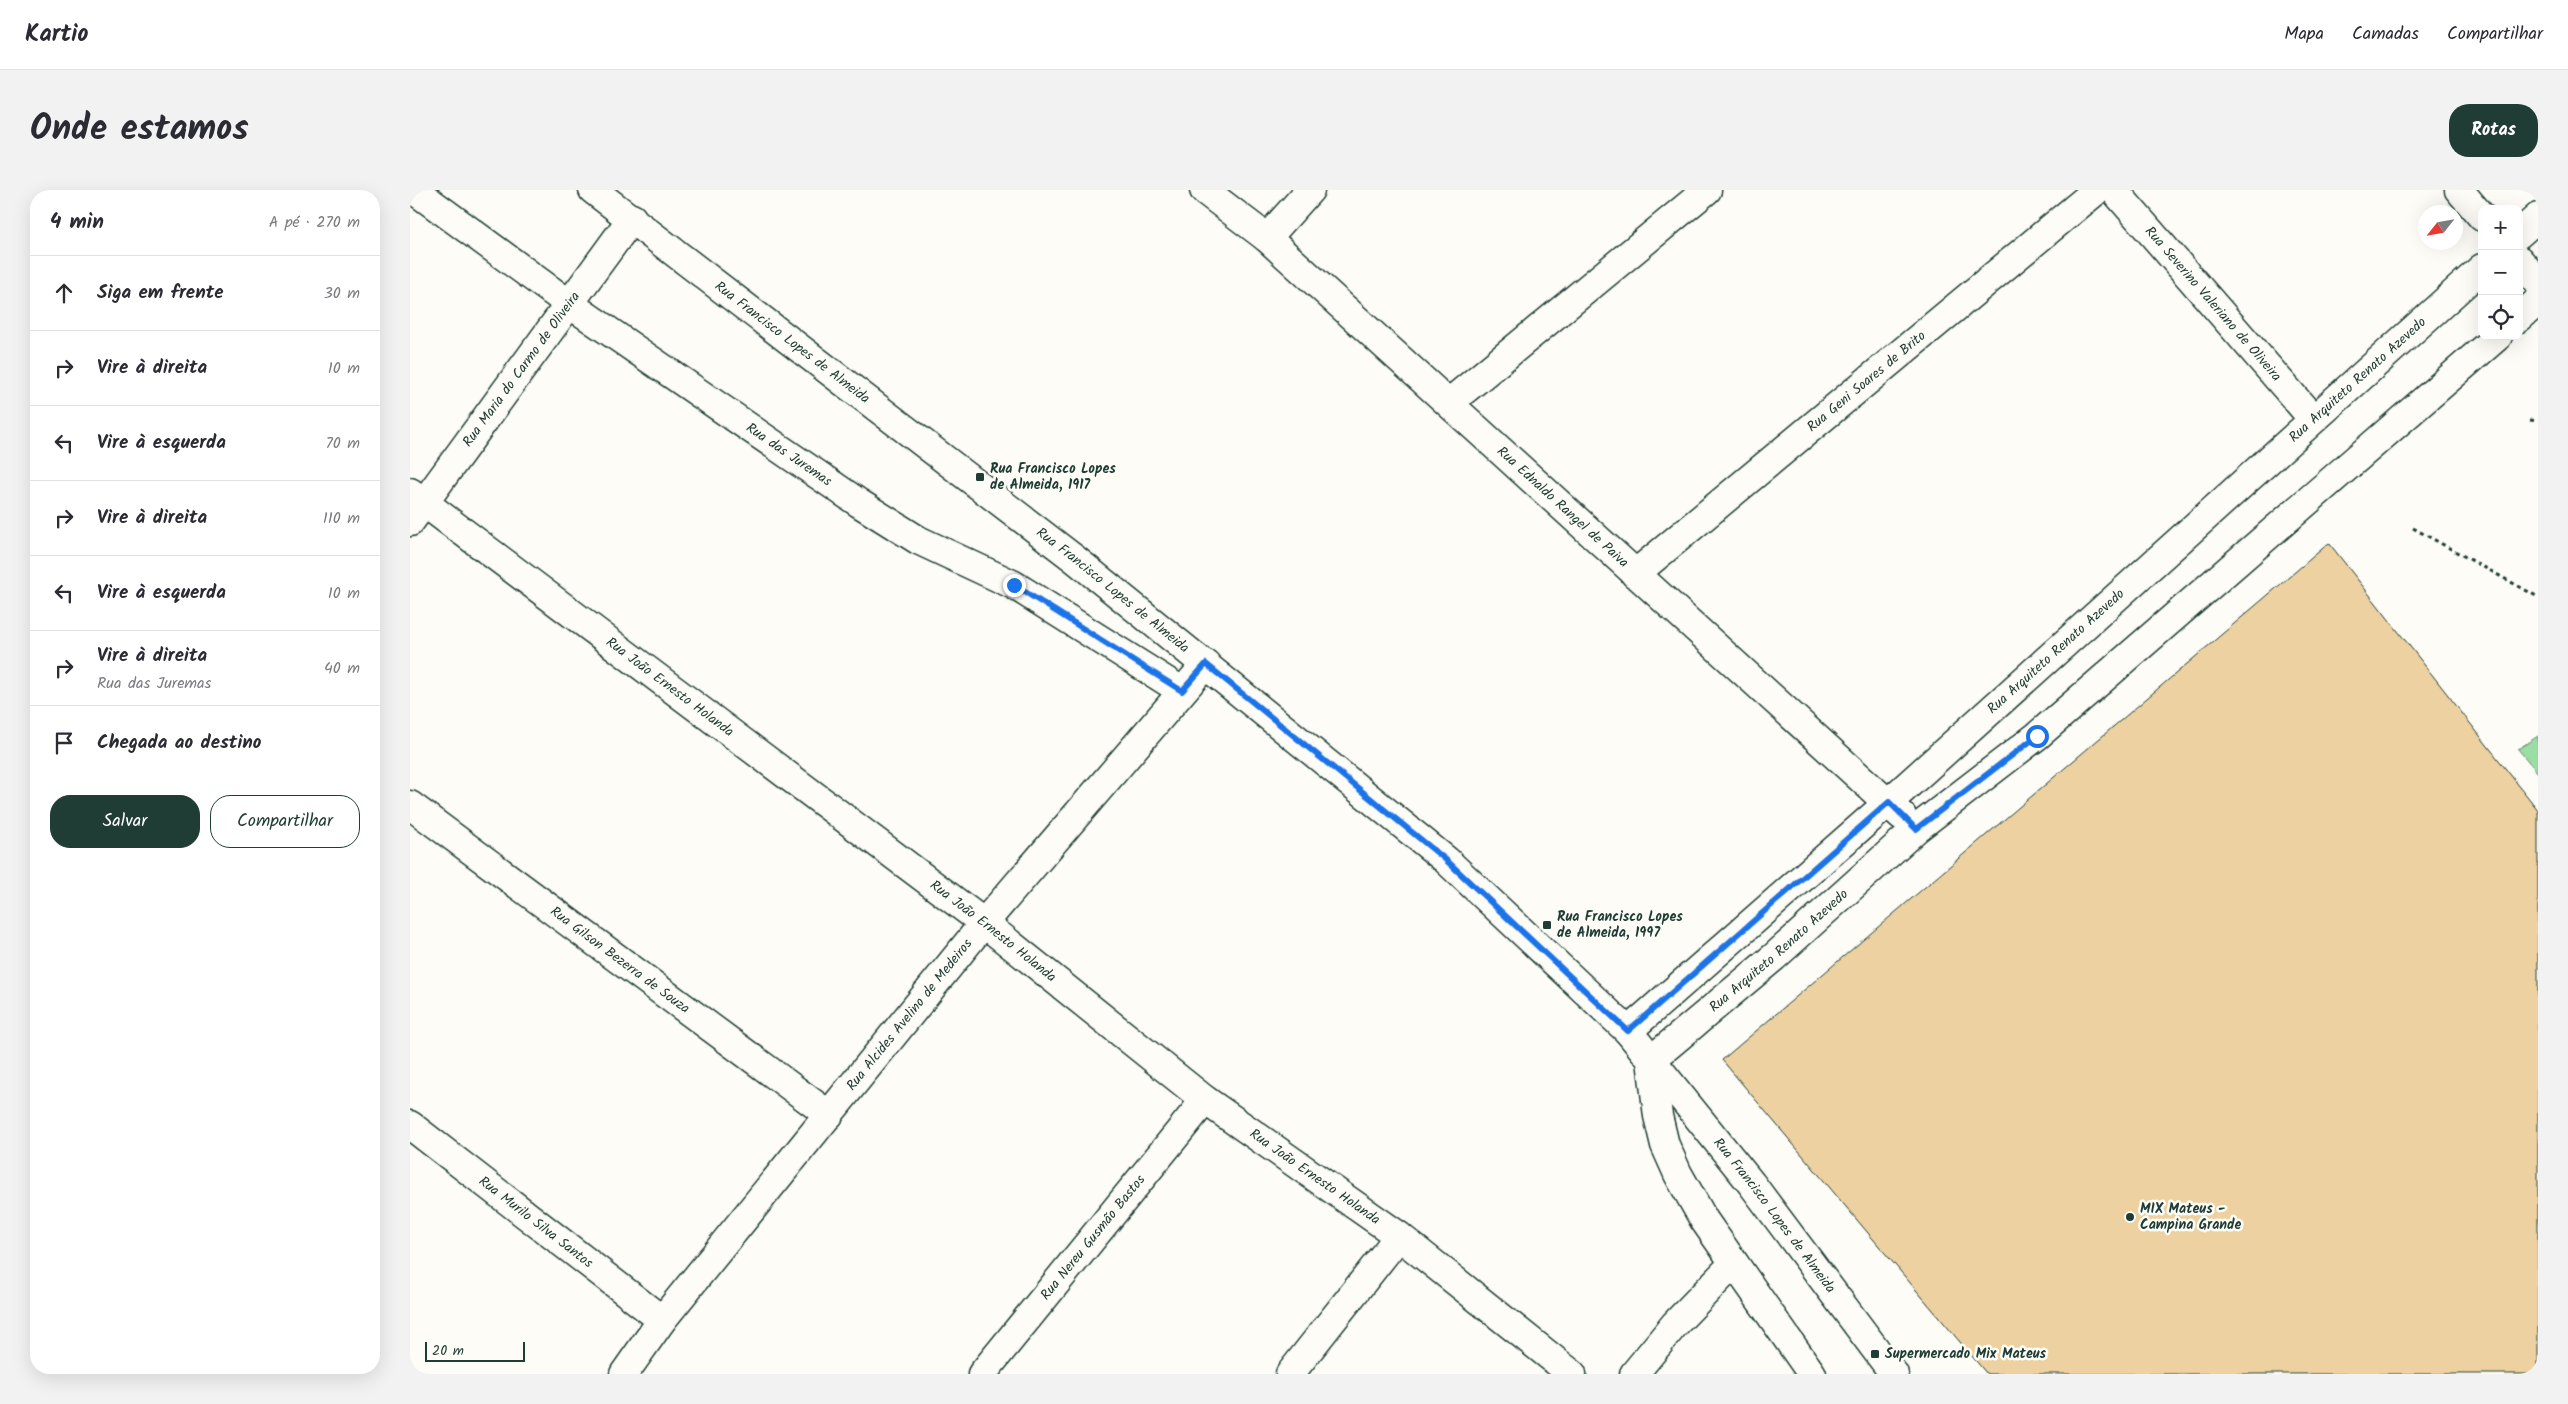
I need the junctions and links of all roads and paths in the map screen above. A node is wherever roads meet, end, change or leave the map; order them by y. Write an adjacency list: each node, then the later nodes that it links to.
1 (414, 190): 18 (street, Rua das Juremas)
2 (594, 190): 11 (street, Rua Francisco Lopes de Almeida)
3 (1204, 190): 13 (street, Rua Ednaldo Rangel de Paiva)
4 (1310, 190): 13 (street)
5 (1707, 190): 21 (street)
6 (2097, 190): 27 (street, Rua Geni Soares de Brito)
7 (2114, 190): 22 (street, Rua Severino Valeriano de Oliveira)
8 (2458, 190): 9 (street)
9 (2478, 212)
10 (2538, 217): 12 (street)
11 (632, 218): 18 (street, Rua Maria do Carmo de Oliveira); 29 (street, Rua Francisco Lopes de Almeida)
12 (2523, 230)
13 (1267, 238): 21 (street, Rua Ednaldo Rangel de Paiva)
14 (2523, 265): 16 (street)
15 (2478, 272): 22 (street, Rua Arquiteto Renato Azevedo)
16 (2538, 282)
17 (2538, 302): 19 (street)
18 (568, 303): 25 (street, Rua Maria do Carmo de Oliveira); 30 (street, Rua das Juremas)
19 (2523, 315)
20 (2493, 340): 33 (street, Rua Arquiteto Renato Azevedo)
21 (1450, 402): 27 (street, Rua Ednaldo Rangel de Paiva)
22 (2313, 419): 31 (street, Rua Arquiteto Renato Azevedo)
23 (2530, 420): 24 (path)
24 (2538, 421)
25 (415, 505): 34 (street, Rua João Ernesto Holanda)
26 (2413, 528): 28 (path)
27 (1635, 574): 31 (street, Rua Ednaldo Rangel de Paiva)
28 (2538, 597)
29 (1206, 664): 30 (street, Rua Alcides Avelino de Medeiros); 35 (street, Rua Francisco Lopes de Almeida)
30 (1182, 691): 34 (street, Rua Alcides Avelino de Medeiros)
31 (1889, 802): 33 (street, Rua Ednaldo Rangel de Paiva); 35 (street, Rua Arquiteto Renato Azevedo)
32 (410, 805): 38 (street, Rua Gilson Bezerra de Souza)
33 (1916, 829): 36 (street, Rua Arquiteto Renato Azevedo)
34 (984, 923): 37 (street, Rua João Ernesto Holanda); 38 (street, Rua Alcides Avelino de Medeiros)
35 (1628, 1031): 36 (street, Rua Francisco Lopes de Almeida)
36 (1651, 1060): 41 (street); 49 (street, Rua Francisco Lopes de Almeida)
37 (1205, 1100): 40 (street, Rua João Ernesto Holanda); 44 (street, Rua Nereu Gusmão Bastos)
38 (829, 1115): 42 (street, Rua Alcides Avelino de Medeiros)
39 (410, 1125): 42 (street, Rua Murilo Silva Santos)
40 (1399, 1236): 45 (street); 46 (street, Rua João Ernesto Holanda)
41 (1734, 1263): 47 (street); 48 (street)
42 (662, 1320): 43 (street, Rua Alcides Avelino de Medeiros)
43 (624, 1374)
44 (982, 1374)
45 (1290, 1374)
46 (1572, 1374)
47 (1634, 1374)
48 (1812, 1374)
49 (1894, 1374)

